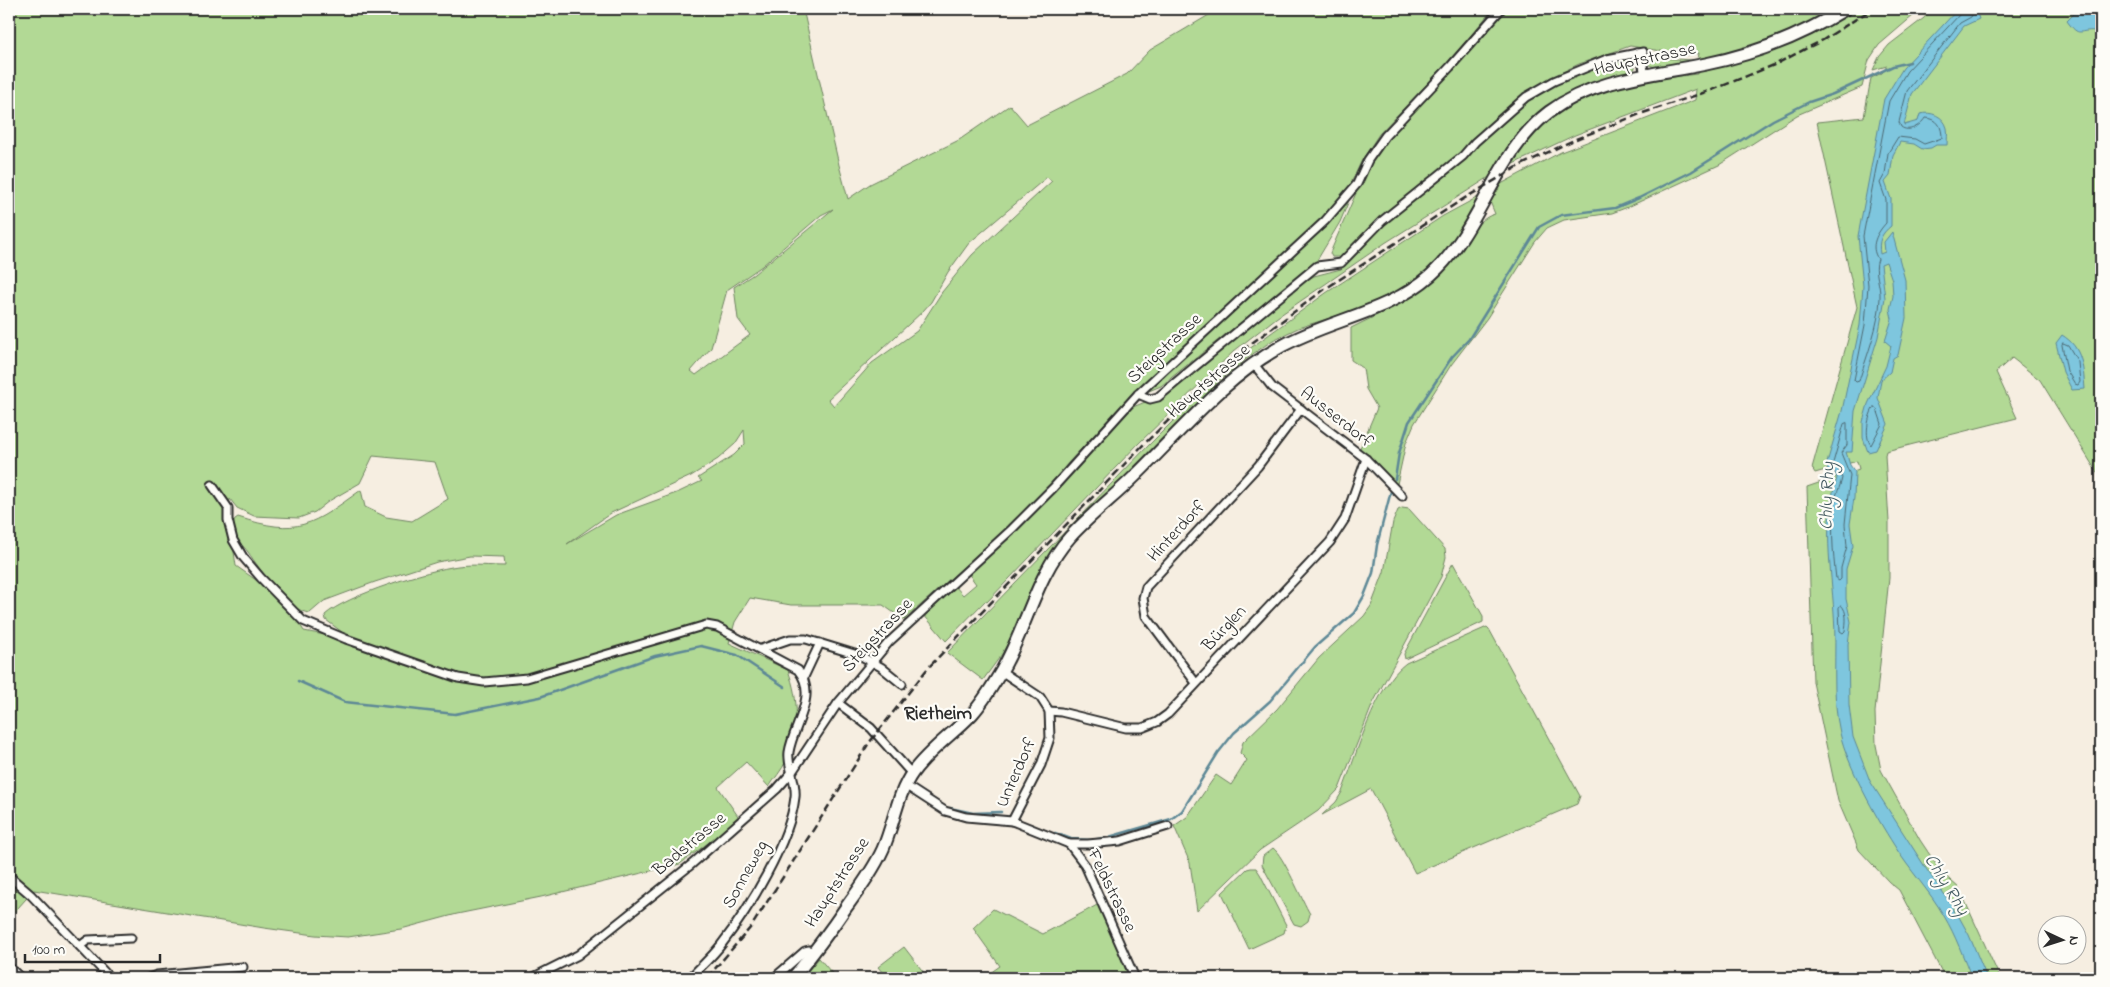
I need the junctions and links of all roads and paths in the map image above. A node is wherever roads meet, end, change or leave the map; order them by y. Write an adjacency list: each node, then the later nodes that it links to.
1 (1501, 9): 5 (street, Steigstrasse)
2 (1845, 9): 3 (main road, Hauptstrasse)
3 (1645, 75): 4 (main road, Hauptstrasse); 5 (street)
4 (1253, 363): 6 (street, Ausserdorf); 13 (main road, Hauptstrasse)
5 (1138, 394): 12 (street, Steigstrasse)
6 (1301, 409): 7 (street, Ausserdorf); 15 (street, Hinterdorf)
7 (1366, 459): 9 (street, Ausserdorf); 15 (street, Bürglen)
8 (212, 485): 11 (street)
9 (1402, 496)
10 (820, 643): 11 (street); 12 (street); 14 (street)
11 (761, 649): 14 (street)
12 (872, 662): 16 (street); 17 (street, Steigstrasse)
13 (1001, 671): 18 (street); 20 (main road, Hauptstrasse)
14 (804, 677): 19 (street, Sonneweg)
15 (1196, 683): 18 (street, Bürglen)
16 (902, 684)
17 (838, 703): 19 (street, Badstrasse); 20 (street)
18 (1049, 711): 22 (street, Unterdorf)
19 (792, 772): 34 (street, Badstrasse); 35 (street, Sonneweg)
20 (912, 774): 21 (main road, Hauptstrasse)
21 (905, 785): 22 (street, Feldstrasse); 28 (main road, Hauptstrasse)
22 (1012, 821): 24 (street, Feldstrasse)
23 (1168, 826): 24 (street)
24 (1069, 844): 38 (street, Feldstrasse)
25 (9, 876): 27 (street)
26 (131, 938): 27 (street)
27 (80, 946): 32 (street)
28 (814, 953): 36 (street); 37 (main road, Hauptstrasse)
29 (9, 967): 31 (street)
30 (243, 967): 33 (street)
31 (21, 978)
32 (110, 978)
33 (149, 978)
34 (532, 978)
35 (690, 978)
36 (774, 978)
37 (793, 978)
38 (1135, 978)

